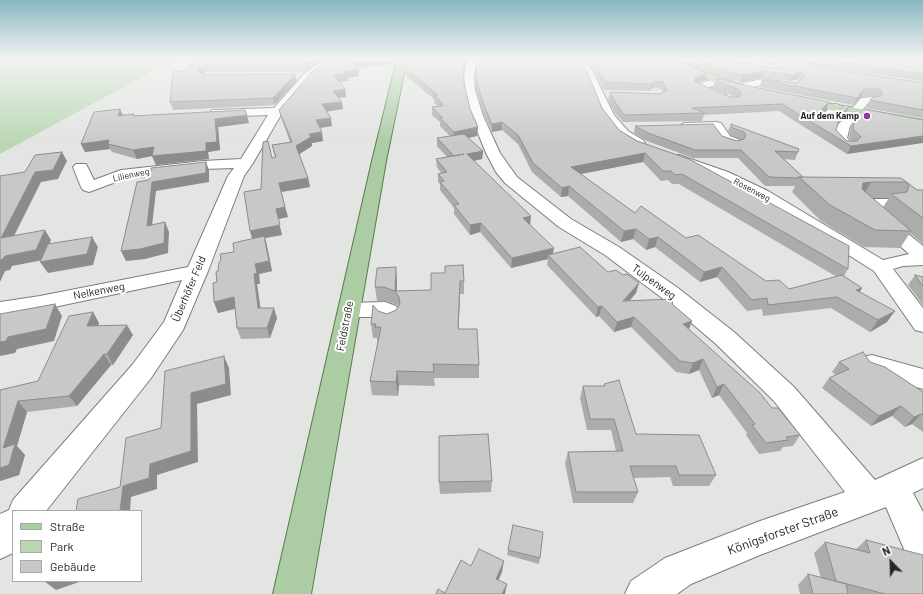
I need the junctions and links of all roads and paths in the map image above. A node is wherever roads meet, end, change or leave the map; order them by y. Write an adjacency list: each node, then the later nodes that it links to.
1 (293, 87): 12 (street, Überhöfer Feld)
2 (396, 87): 28 (main road, Feldstraße)
3 (470, 87): 34 (street, Tulpenweg)
4 (600, 87): 25 (street, Rosenweg)
5 (699, 87): 10 (street)
6 (739, 87): 7 (main road)
7 (768, 95)
8 (789, 99): 11 (main road)
9 (872, 100): 13 (street)
10 (732, 101)
11 (837, 108): 13 (main road); 15 (street)
12 (276, 111): 14 (street); 20 (street, Überhöfer Feld)
13 (856, 112): 16 (main road); 19 (street)
14 (206, 113)
15 (823, 121)
16 (923, 124)
17 (672, 127): 18 (street)
18 (736, 143)
19 (848, 145)
20 (246, 163): 21 (street, Lilienweg); 26 (street, Überhöfer Feld)
21 (81, 167)
22 (890, 203): 23 (street)
23 (923, 256)
24 (923, 259): 25 (street)
25 (881, 267): 30 (street, Rosenweg)
26 (198, 271): 27 (street, Nelkenweg); 35 (street, Überhöfer Feld)
27 (0, 309)
28 (349, 310): 29 (street); 39 (main road, Feldstraße)
29 (388, 318)
30 (923, 324)
31 (872, 364): 32 (street)
32 (923, 379)
33 (923, 472): 34 (street, Königsforster Straße)
34 (882, 494): 38 (street, Tulpenweg); 40 (street, Königsforster Straße)
35 (26, 510)
36 (12, 526): 37 (street)
37 (0, 541)
38 (923, 550)
39 (292, 594)
40 (644, 594)

